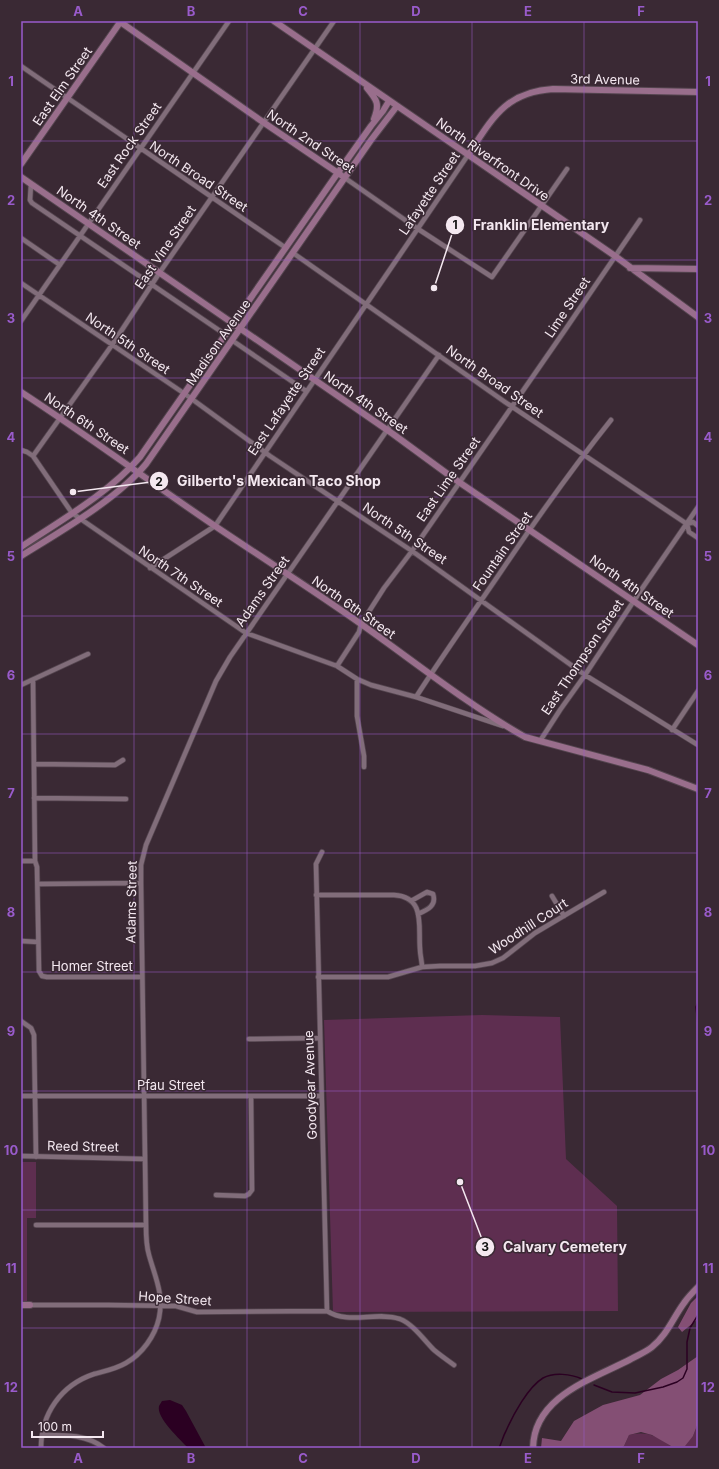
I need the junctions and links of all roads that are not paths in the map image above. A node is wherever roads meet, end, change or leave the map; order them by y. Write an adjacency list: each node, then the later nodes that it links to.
1 (120, 21): 7 (street, North 2nd Street); 10 (street, East Elm Street)
2 (229, 21): 7 (street, East Rock Street)
3 (274, 21): 5 (street, North Riverfront Drive)
4 (334, 21): 5 (street, East Vine Street)
5 (314, 50): 8 (street, North Riverfront Drive); 14 (street, East Vine Street)
6 (21, 66): 10 (street, North Broad Street)
7 (192, 73): 14 (street, North 2nd Street); 16 (street, East Rock Street)
8 (364, 84): 12 (street, North Riverfront Drive); 15 (street)
9 (698, 92): 11 (street, 3rd Avenue)
10 (67, 98): 16 (street, North Broad Street); 18 (street, East Elm Street)
11 (514, 100): 17 (street, Lafayette Street)
12 (389, 101): 13 (street, North Riverfront Drive); 15 (street, Madison Avenue)
13 (397, 106): 17 (street, North Riverfront Drive); 22 (street, Madison Avenue)
14 (264, 123): 20 (street, North 2nd Street); 24 (street, East Vine Street)
15 (371, 126): 20 (street, Madison Avenue)
16 (140, 148): 24 (street, North Broad Street); 27 (street, East Rock Street)
17 (468, 155): 25 (street, North Riverfront Drive); 28 (street, Lafayette Street)
18 (21, 164)
19 (567, 169): 25 (street)
20 (338, 173): 22 (street, North 2nd Street); 31 (street, Madison Avenue)
21 (21, 177): 23 (street, North 4th Street)
22 (345, 178): 28 (street, North 2nd Street); 32 (street, Madison Avenue)
23 (31, 184): 27 (street, North 4th Street); 29 (street)
24 (212, 198): 31 (street, North Broad Street); 37 (street, East Vine Street)
25 (541, 206): 28 (street, North 2nd Street); 33 (street, North Riverfront Drive)
26 (640, 220): 33 (street, Lime Street)
27 (89, 224): 29 (street, East Rock Street); 37 (street, North 4th Street)
28 (418, 229): 41 (street, Lafayette Street)
29 (80, 235): 34 (street, East Rock Street); 39 (street)
30 (21, 238): 34 (street)
31 (286, 248): 44 (street, Madison Avenue)
32 (293, 253): 41 (street, North Broad Street); 45 (street, Madison Avenue)
33 (615, 256): 35 (street, North Riverfront Drive); 55 (street, Lime Street)
34 (60, 265): 40 (street, East Rock Street)
35 (630, 268): 36 (street); 42 (street, North Riverfront Drive)
36 (698, 269)
37 (160, 272): 39 (street, East Vine Street); 44 (street, North 4th Street)
38 (21, 283): 40 (street, North 5th Street)
39 (152, 285): 46 (street); 48 (street, East Vine Street)
40 (38, 295): 43 (street, East Rock Street); 48 (street, North 5th Street)
41 (366, 304): 49 (street, North Broad Street); 50 (street, East Lafayette Street)
42 (698, 317)
43 (21, 321)
44 (234, 324): 45 (street, North 4th Street); 46 (street, Madison Avenue)
45 (241, 329): 47 (street, Madison Avenue); 50 (street, North 4th Street)
46 (226, 335): 53 (street, Madison Avenue)
47 (233, 341): 51 (street); 54 (street, Madison Avenue)
48 (112, 346): 53 (street, North 5th Street); 56 (street, East Vine Street)
49 (439, 354): 55 (street, North Broad Street); 58 (street, Adams Street)
50 (314, 379): 51 (street, East Lafayette Street); 58 (street, North 4th Street)
51 (306, 391): 60 (street, East Lafayette Street)
52 (21, 392): 56 (street, North 6th Street)
53 (185, 394): 54 (street, North 5th Street); 63 (street, Madison Avenue)
54 (192, 399): 60 (street, North 5th Street); 64 (street, Madison Avenue)
55 (512, 406): 61 (street, North Broad Street); 65 (street, East Lime Street)
56 (61, 418): 62 (street, East Vine Street); 63 (street, North 6th Street)
57 (611, 420): 61 (street, Fountain Street)
58 (387, 430): 65 (street, North 4th Street); 66 (street, Adams Street)
59 (21, 450): 62 (street)
60 (265, 452): 66 (street, North 5th Street); 71 (street, East Lafayette Street)
61 (584, 454): 70 (street, North Broad Street); 73 (street, Fountain Street)
62 (33, 456): 68 (street)
63 (131, 467): 64 (street, North 6th Street); 68 (street, Madison Avenue)
64 (139, 472): 69 (street, Madison Avenue); 71 (street, North 6th Street)
65 (459, 482): 73 (street, North 4th Street); 76 (street, East Lime Street)
66 (337, 501): 76 (street, North 5th Street); 79 (street, Adams Street)
67 (698, 508): 70 (street, East Thompson Street)
68 (72, 513): 69 (street, North 7th Street); 75 (street, Madison Avenue)
69 (80, 518): 77 (street, Madison Avenue); 78 (street, North 7th Street)
70 (686, 524): 72 (street, North Broad Street); 74 (street, North Broad Street); 81 (street, East Thompson Street)
71 (215, 526): 78 (street, East Lafayette Street); 79 (street, North 6th Street)
72 (698, 526)
73 (530, 529): 80 (street, Fountain Street); 81 (street, North 4th Street)
74 (698, 538)
75 (21, 546)
76 (412, 551): 80 (street, North 5th Street); 82 (street, East Lime Street)
77 (21, 556)
78 (150, 568): 83 (street, North 7th Street)
79 (287, 574): 82 (street, North 6th Street); 83 (street, Adams Street)
80 (481, 600): 87 (street, Fountain Street); 88 (street, North 5th Street)
81 (634, 601): 84 (street, North 4th Street); 88 (street, East Thompson Street)
82 (361, 624): 86 (street, East Lime Street); 87 (street, North 6th Street)
83 (246, 633): 86 (street, North 7th Street); 107 (street, Adams Street)
84 (698, 645)
85 (88, 654): 90 (street)
86 (337, 666): 89 (street, North 7th Street)
87 (431, 675): 93 (street, Fountain Street); 94 (street, North 6th Street)
88 (585, 675): 95 (street, North 5th Street); 96 (street, East Thompson Street)
89 (357, 679): 93 (street, North 7th Street); 100 (street)
90 (33, 680): 91 (street); 99 (street)
91 (21, 685)
92 (698, 691): 95 (street)
93 (416, 697): 94 (street, North 7th Street)
94 (508, 728): 96 (street, North 6th Street)
95 (672, 730): 97 (street, North 5th Street)
96 (540, 741): 101 (street, North 6th Street)
97 (698, 745)
98 (123, 760): 99 (street)
99 (34, 764): 102 (street)
100 (364, 767)
101 (698, 789)
102 (34, 798): 103 (street); 106 (street)
103 (126, 800)
104 (322, 852): 110 (street, Goodyear Avenue)
105 (21, 861): 106 (street)
106 (35, 861): 108 (street)
107 (141, 883): 108 (street); 118 (street, Adams Street)
108 (38, 884): 116 (street)
109 (604, 892): 114 (street, Woodhill Court)
110 (316, 895): 112 (street); 119 (street, Goodyear Avenue)
111 (552, 896): 114 (street)
112 (411, 901): 113 (street); 113 (street)
113 (418, 914): 117 (street)
114 (564, 916): 117 (street, Woodhill Court)
115 (21, 941): 116 (street)
116 (38, 942): 118 (street, Homer Street)
117 (422, 967): 119 (street, Woodhill Court)
118 (142, 977): 124 (street, Adams Street)
119 (318, 977): 121 (street, Goodyear Avenue)
120 (21, 1021): 127 (street)
121 (320, 1038): 122 (street); 126 (street, Goodyear Avenue)
122 (249, 1039)
123 (21, 1096): 127 (street, Pfau Street)
124 (144, 1096): 125 (street, Pfau Street); 127 (street, Pfau Street); 130 (street, Adams Street)
125 (251, 1096): 126 (street, Pfau Street); 131 (street)
126 (321, 1096): 138 (street, Goodyear Avenue)
127 (36, 1097): 129 (street)
128 (21, 1156): 129 (street, Reed Street)
129 (36, 1157): 130 (street, Reed Street)
130 (145, 1159): 133 (street, Adams Street)
131 (216, 1196)
132 (36, 1225): 133 (street)
133 (146, 1225): 137 (street, Adams Street)
134 (698, 1287): 143 (street)
135 (21, 1305): 136 (street, Hope Street)
136 (30, 1305): 137 (street, Hope Street)
137 (161, 1307): 138 (street, Hope Street); 140 (street, Adams Street)
138 (327, 1311): 139 (street)
139 (454, 1365)
140 (42, 1435): 141 (street, Adams Street); 142 (street)
141 (41, 1448)
142 (104, 1448)
143 (533, 1448)

